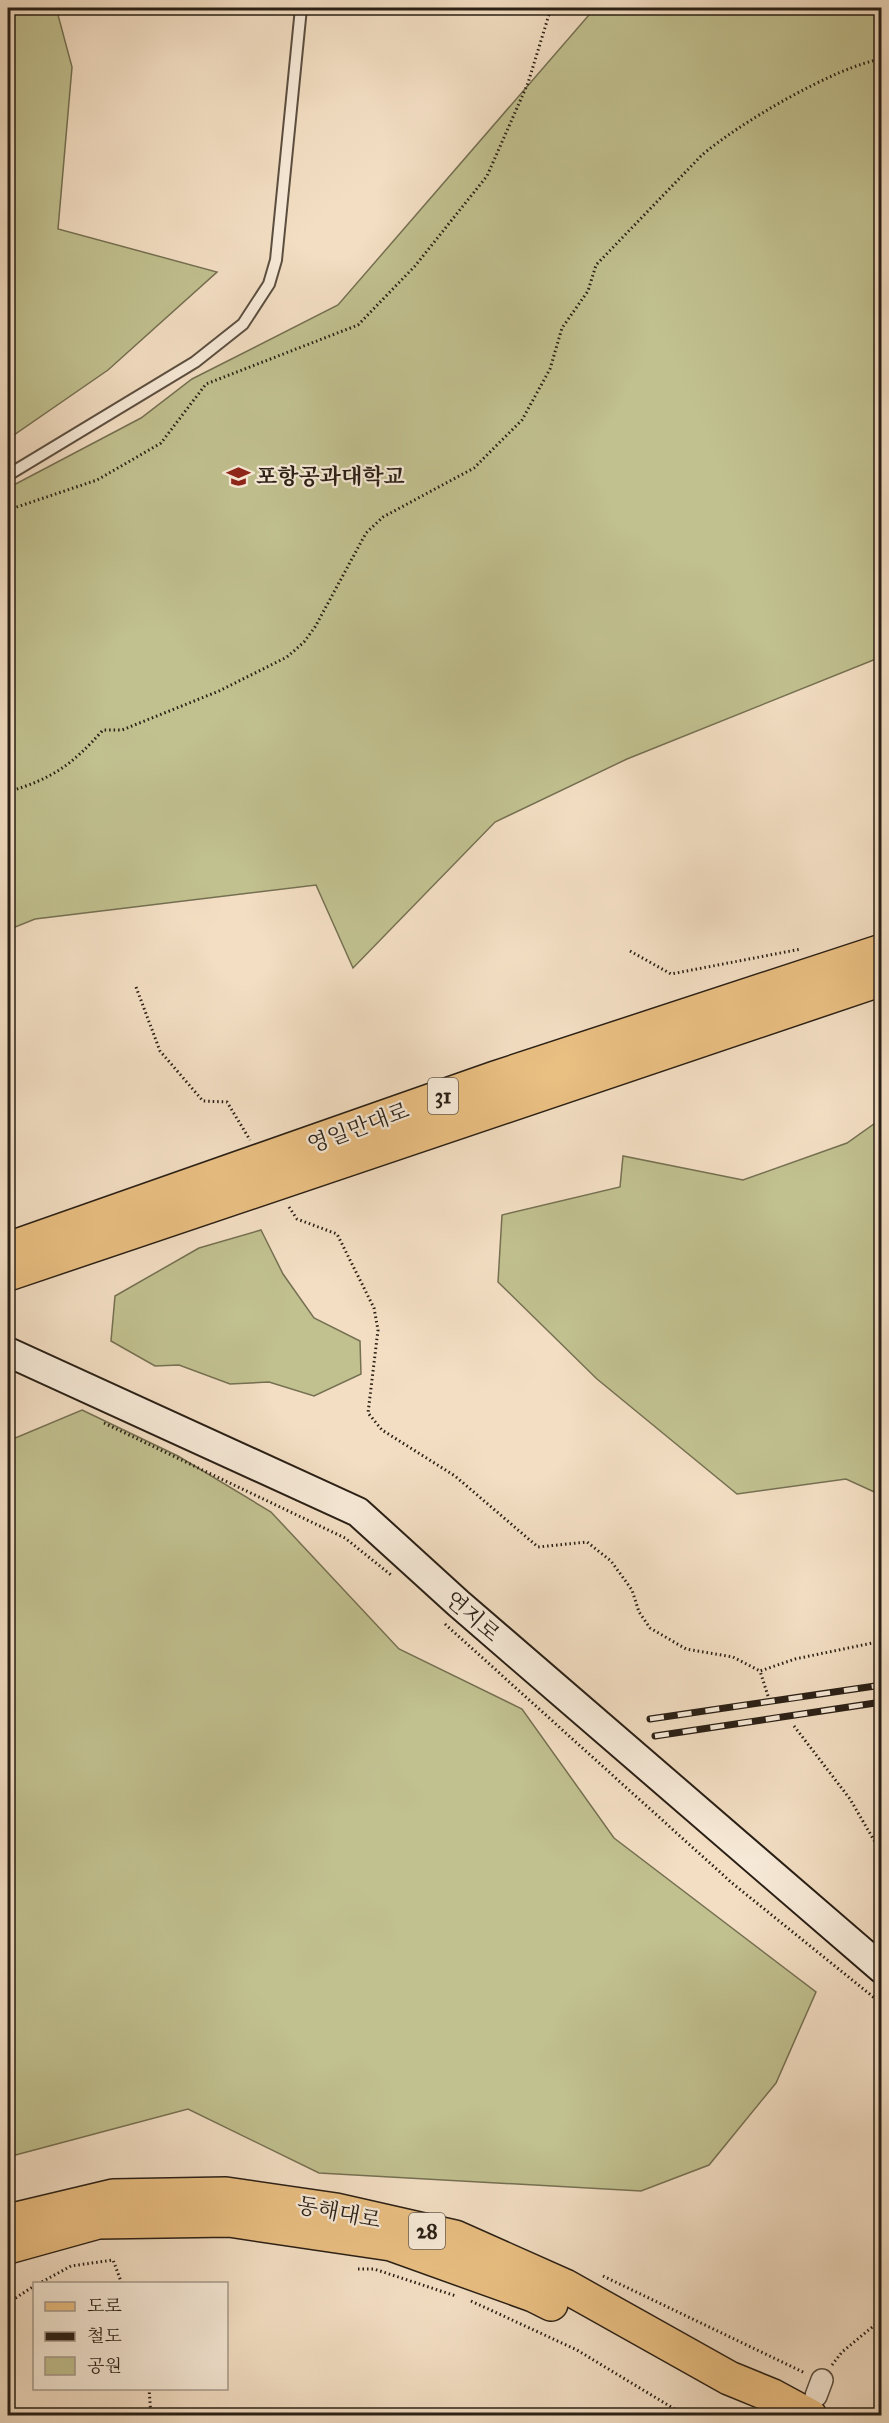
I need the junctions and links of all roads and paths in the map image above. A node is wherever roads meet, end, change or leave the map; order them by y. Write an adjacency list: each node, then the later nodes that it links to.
1 (301, 8): 4 (lane)
2 (550, 8): 5 (path)
3 (882, 59): 6 (path)
4 (8, 475)
5 (8, 510)
6 (8, 792)
7 (804, 949): 8 (path)
8 (630, 951)
9 (882, 951): 14 (main road, 영일만대로 / 31)
10 (882, 979): 15 (main road, 영일만대로 / 31)
11 (136, 987): 12 (path)
12 (253, 1145)
13 (290, 1207): 21 (path)
14 (8, 1249)
15 (8, 1274)
16 (8, 1352): 25 (main road, 연지로)
17 (101, 1422): 18 (path)
18 (399, 1581)
19 (442, 1621): 26 (path)
20 (882, 1641): 21 (path)
21 (760, 1671): 22 (path)
22 (768, 1696)
23 (794, 1726): 24 (path)
24 (882, 1854)
25 (882, 1969)
26 (882, 2004)
27 (8, 2221): 39 (main road, 동해대로 / 28)
28 (8, 2247): 39 (main road)
29 (358, 2269): 33 (path)
30 (40, 2282): 31 (path)
31 (122, 2282)
32 (33, 2287): 35 (path)
33 (458, 2297)
34 (469, 2300): 41 (path)
35 (8, 2303)
36 (882, 2319): 38 (path)
37 (149, 2390): 40 (path)
38 (817, 2402): 39 (main road)
39 (767, 2410)
40 (151, 2415)
41 (686, 2415)

